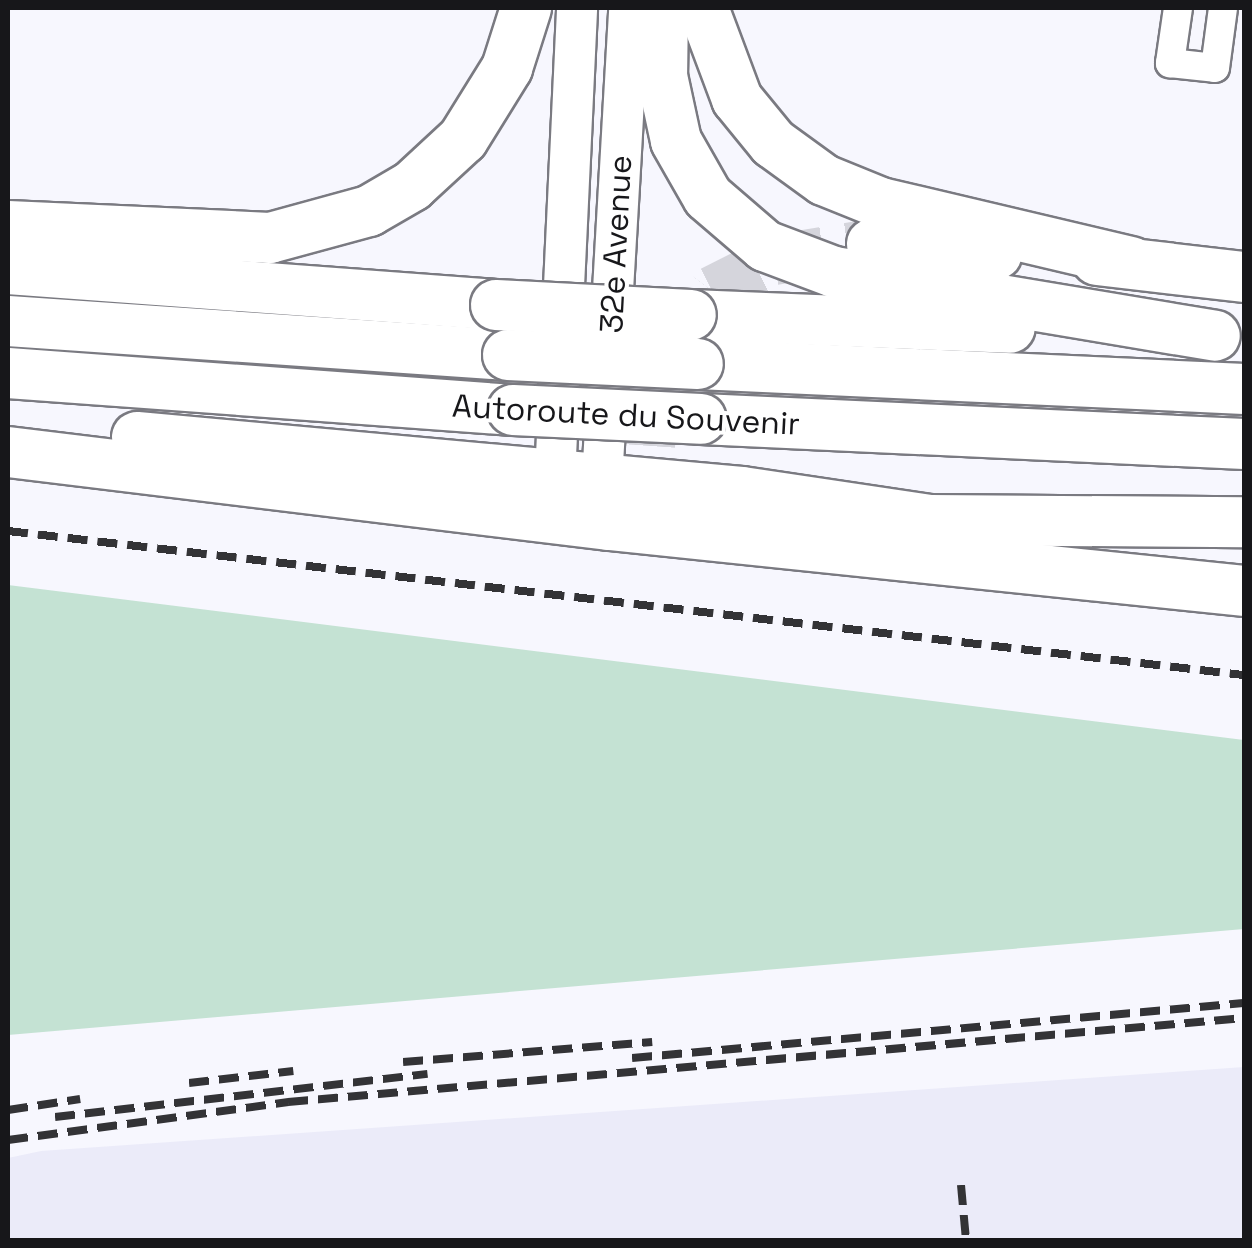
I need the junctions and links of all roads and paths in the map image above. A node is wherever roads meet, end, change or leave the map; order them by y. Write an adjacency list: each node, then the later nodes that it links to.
1 (526, 8): 8 (highway)
2 (578, 8): 20 (main road, 32e Avenue)
3 (629, 8): 20 (main road, 32e Avenue)
4 (663, 8): 14 (highway)
5 (702, 8): 10 (highway)
6 (1178, 8): 7 (street)
7 (1224, 8)
8 (8, 226)
9 (872, 244): 10 (highway)
10 (1131, 262): 12 (highway)
11 (8, 270): 14 (highway, bridge)
12 (1244, 277)
13 (8, 321): 16 (highway, Autoroute du Souvenir, bridge)
14 (1230, 337)
15 (8, 373): 18 (highway, Autoroute du Souvenir, bridge)
16 (1244, 389)
17 (8, 436): 20 (highway)
18 (1244, 444)
19 (8, 452): 24 (highway)
20 (614, 472): 22 (highway)
21 (1244, 489): 22 (highway)
22 (742, 492): 23 (highway)
23 (1244, 522)
24 (1244, 591)

